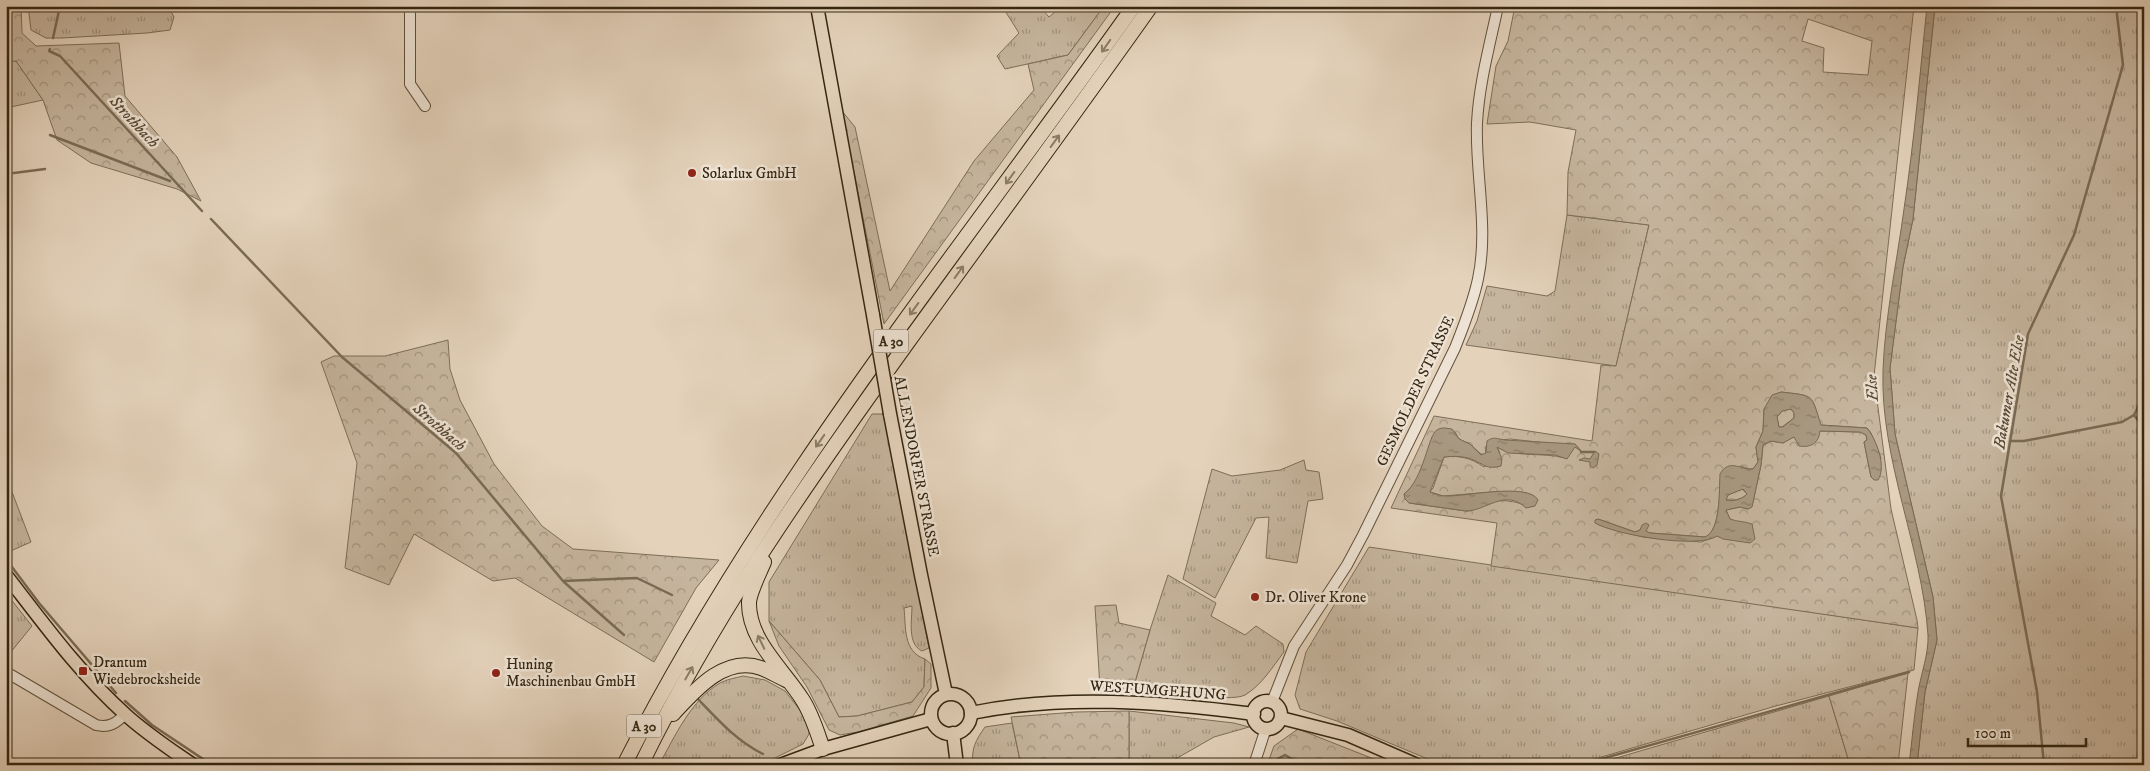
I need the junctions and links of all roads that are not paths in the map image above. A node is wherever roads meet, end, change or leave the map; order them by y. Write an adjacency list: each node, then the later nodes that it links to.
1 (410, 6): 6 (street)
2 (817, 6): 11 (main road, ALLENDORFER STRASSE, bridge)
3 (1134, 6): 23 (highway, A 30, one-way to 23)
4 (1151, 6): 7 (highway, A 30, one-way to 4)
5 (1498, 6): 12 (street, GESMOLDER STRASSE)
6 (425, 106)
7 (776, 530): 10 (highway, one-way to 7); 19 (highway, A 30, one-way to 7)
8 (6, 576): 14 (main road)
9 (6, 672): 14 (street)
10 (789, 682): 19 (highway); 21 (highway)
11 (946, 694): 13 (main road); 17 (main road)
12 (1272, 702): 15 (main road); 16 (main road)
13 (971, 712): 15 (main road, WESTUMGEHUNG); 20 (main road)
14 (125, 714): 22 (main road)
15 (1254, 714): 18 (main road)
16 (1280, 718): 18 (main road); 28 (main road)
17 (932, 719): 20 (main road); 21 (main road)
18 (1266, 728): 27 (street)
19 (658, 731): 24 (highway, A 30)
20 (953, 734): 26 (main road)
21 (823, 749): 25 (main road)
22 (193, 765)
23 (624, 765)
24 (641, 765)
25 (780, 765)
26 (957, 765)
27 (1254, 765)
28 (1416, 765)

